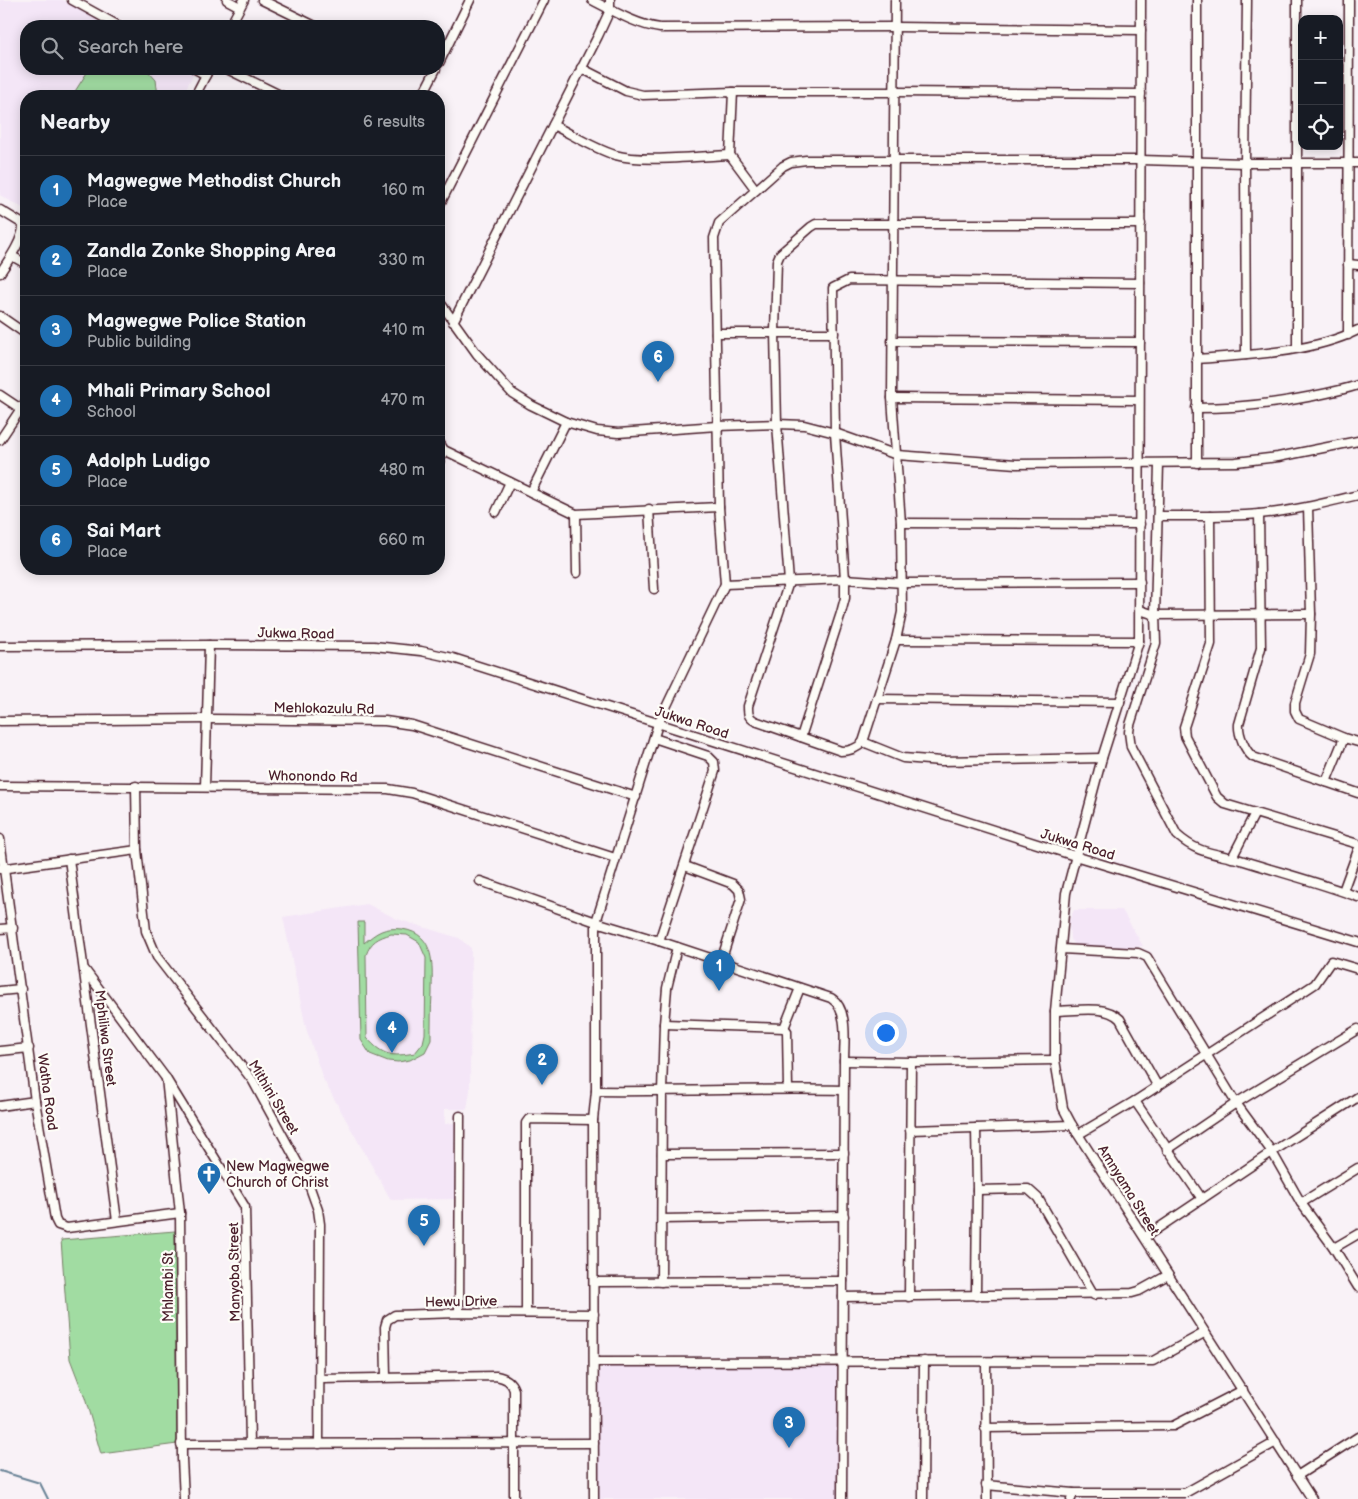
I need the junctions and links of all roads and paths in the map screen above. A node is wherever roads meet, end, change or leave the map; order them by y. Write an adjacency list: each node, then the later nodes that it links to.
1 (72, 0): 16 (street)
2 (227, 0): 14 (street)
3 (262, 0): 18 (street)
4 (470, 0): 21 (street)
5 (544, 0): 42 (street)
6 (592, 0): 15 (street)
7 (610, 0): 15 (street)
8 (895, 0): 19 (street)
9 (1141, 0): 20 (street, Amnyama Street)
10 (1197, 0): 36 (street)
11 (1246, 0): 37 (street)
12 (1297, 0): 39 (street)
13 (1349, 0): 40 (street)
14 (242, 3): 17 (street)
15 (610, 10): 19 (street); 22 (street)
16 (108, 20)
17 (233, 20)
18 (303, 20)
19 (896, 27): 20 (street); 30 (street)
20 (1141, 30): 31 (street, Amnyama Street)
21 (445, 51)
22 (581, 68): 29 (street); 32 (street)
23 (206, 75): 26 (street)
24 (239, 75): 27 (street)
25 (433, 75): 28 (street)
26 (198, 90)
27 (270, 90)
28 (425, 90)
29 (733, 92): 30 (street); 33 (street)
30 (895, 92): 31 (street); 34 (street)
31 (1141, 94): 35 (street, Amnyama Street)
32 (553, 125): 33 (street); 59 (street)
33 (730, 156): 41 (street)
34 (894, 160): 35 (street); 41 (street); 47 (street)
35 (1141, 160): 36 (street); 48 (street, Amnyama Street)
36 (1196, 161): 37 (street); 70 (street)
37 (1244, 163): 39 (street); 69 (street)
38 (1358, 163): 40 (street)
39 (1296, 164): 40 (street); 68 (street)
40 (1349, 164): 44 (street)
41 (756, 190): 63 (street)
42 (445, 194)
43 (0, 210): 46 (street)
44 (1348, 216): 45 (street); 52 (street)
45 (1358, 216)
46 (20, 222)
47 (892, 223): 48 (street); 55 (street); 62 (street)
48 (1142, 224): 56 (street, Amnyama Street)
49 (20, 237): 50 (street)
50 (12, 256): 51 (street); 54 (street)
51 (20, 261)
52 (1348, 264): 53 (street); 65 (street)
53 (1358, 265)
54 (0, 273)
55 (894, 282): 56 (street); 64 (street); 66 (street)
56 (1140, 283): 67 (street, Amnyama Street)
57 (445, 310): 59 (street)
58 (0, 316): 60 (street)
59 (453, 322): 78 (street)
60 (20, 330)
61 (1358, 330): 65 (street)
62 (775, 332): 63 (street); 64 (street); 79 (street)
63 (716, 333): 80 (street)
64 (834, 333): 81 (street)
65 (1348, 335): 68 (street)
66 (892, 341): 67 (street); 73 (street)
67 (1140, 342): 74 (street, Amnyama Street)
68 (1297, 348): 69 (street)
69 (1246, 355): 70 (street)
70 (1196, 359): 76 (street)
71 (1358, 384): 76 (street)
72 (0, 395): 75 (street)
73 (892, 398): 74 (street); 85 (street)
74 (1139, 400): 87 (street, Amnyama Street)
75 (20, 408)
76 (1196, 408): 86 (street)
77 (20, 410): 82 (street)
78 (566, 422): 80 (street); 90 (street)
79 (777, 424): 80 (street); 81 (street); 104 (street)
80 (717, 426): 92 (street)
81 (835, 433): 85 (street); 103 (street)
82 (0, 440)
83 (1358, 442): 86 (street)
84 (445, 450): 89 (street)
85 (897, 455): 87 (street); 100 (street)
86 (1197, 462): 88 (street)
87 (1139, 463): 88 (street); 101 (street, Amnyama Street)
88 (1159, 464): 98 (street)
89 (510, 482): 90 (street); 95 (street)
90 (531, 492): 96 (street)
91 (1358, 496): 93 (street)
92 (719, 507): 94 (street); 107 (street)
93 (1308, 507): 97 (street); 110 (street)
94 (649, 509): 96 (street); 108 (street)
95 (496, 512)
96 (576, 514): 102 (street)
97 (1259, 514): 99 (street); 113 (street)
98 (1158, 516): 99 (street); 111 (street)
99 (1210, 516): 112 (street)
100 (901, 522): 101 (street); 106 (street)
101 (1140, 524): 105 (street, Amnyama Street)
102 (577, 573)
103 (845, 579): 104 (street); 106 (street); 123 (street)
104 (789, 582): 107 (street); 123 (street)
105 (1140, 582): 106 (street); 109 (street, Amnyama Street)
106 (903, 583): 114 (street)
107 (725, 584): 122 (street)
108 (654, 589)
109 (1140, 610): 111 (street); 115 (street, Amnyama Street)
110 (1311, 614): 113 (street); 125 (street)
111 (1155, 615): 112 (street); 142 (street)
112 (1210, 615): 113 (street); 135 (street)
113 (1261, 616): 129 (street)
114 (896, 640): 115 (street); 118 (street)
115 (1139, 641): 119 (street, Amnyama Street)
116 (209, 645): 117 (street, Jukwa Road); 120 (street); 122 (street, Jukwa Road)
117 (0, 646)
118 (877, 699): 119 (street); 126 (street)
119 (1120, 702): 128 (street, Amnyama Street)
120 (208, 719): 121 (street, Mehlokazulu Rd); 132 (street); 134 (street, Mehlokazulu Rd)
121 (0, 720)
122 (658, 724): 124 (street); 140 (street, Jukwa Road)
123 (801, 737): 126 (street)
124 (654, 738): 134 (street); 144 (street)
125 (1344, 738): 127 (street); 129 (street)
126 (863, 742): 128 (street)
127 (1358, 742)
128 (1102, 758): 140 (street, Amnyama Street)
129 (1326, 782): 133 (street)
130 (0, 786): 131 (street, Whonondo Rd)
131 (136, 786): 132 (street, Whonondo Rd); 138 (street, Mithini Street)
132 (206, 787): 141 (street, Whonondo Rd)
133 (1358, 793)
134 (636, 797): 141 (street)
135 (1255, 814): 137 (street); 142 (street)
136 (0, 839): 145 (street, Watha Road)
137 (1358, 844)
138 (137, 850): 143 (street); 222 (street, Mithini Street)
139 (1358, 850): 147 (street)
140 (1075, 856): 153 (street, Jukwa Road); 155 (street, Amnyama Street)
141 (615, 858): 149 (street)
142 (1232, 858): 147 (street)
143 (69, 859): 145 (street); 158 (street, Mphiliwa Street)
144 (685, 866): 152 (street); 156 (street)
145 (2, 869): 150 (street, Watha Road)
146 (480, 881): 149 (street)
147 (1343, 891): 148 (street)
148 (1358, 897)
149 (596, 922): 152 (street); 176 (street)
150 (13, 928): 151 (street); 160 (street, Watha Road)
151 (0, 930)
152 (659, 941): 154 (street)
153 (1358, 942)
154 (677, 947): 156 (street); 163 (street)
155 (1060, 949): 162 (street, Amnyama Street); 168 (street)
156 (720, 961): 159 (street)
157 (1358, 969): 168 (street)
158 (85, 970): 172 (street, Manyoba Street); 200 (street, Mphiliwa Street)
159 (800, 988): 164 (street); 170 (street)
160 (21, 989): 161 (street); 166 (street, Watha Road)
161 (0, 991)
162 (1055, 1012): 169 (street, Amnyama Street); 173 (street)
163 (664, 1024): 164 (street); 177 (street)
164 (784, 1028): 174 (street)
165 (1358, 1029): 181 (street)
166 (28, 1048): 167 (street); 179 (street, Watha Road)
167 (0, 1051)
168 (1207, 1055): 173 (street); 181 (street)
169 (1055, 1060): 171 (street); 185 (street, Amnyama Street)
170 (844, 1061): 171 (street); 175 (street)
171 (911, 1062): 187 (street)
172 (165, 1076): 197 (street, Mhlambi St); 227 (street, Manyoba Street)
173 (1158, 1087): 180 (street)
174 (788, 1089): 175 (street); 177 (street)
175 (843, 1090): 191 (street)
176 (596, 1091): 177 (street); 184 (street)
177 (662, 1092): 192 (street)
178 (1358, 1097): 190 (street)
179 (35, 1101): 182 (street); 200 (street, Watha Road)
180 (1135, 1101): 188 (street); 189 (street)
181 (1236, 1102): 189 (street); 190 (street)
182 (0, 1106)
183 (460, 1116): 213 (street)
184 (593, 1120): 206 (street); 214 (street)
185 (1072, 1125): 186 (street); 188 (street, Amnyama Street)
186 (976, 1128): 187 (street); 194 (street)
187 (910, 1130): 212 (street)
188 (1079, 1134): 202 (street, Amnyama Street)
189 (1167, 1150): 195 (street)
190 (1272, 1152): 195 (street); 196 (street)
191 (844, 1153): 192 (street); 198 (street)
192 (662, 1154): 199 (street)
193 (1358, 1168): 196 (street)
194 (977, 1190): 209 (street); 210 (street)
195 (1202, 1198): 202 (street)
196 (1301, 1203): 203 (street)
197 (180, 1213): 200 (street, Watha Road); 230 (street, Mhlambi St)
198 (844, 1216): 199 (street); 205 (street)
199 (662, 1219): 207 (street)
200 (117, 1221)
201 (1358, 1234): 203 (street)
202 (1145, 1237): 204 (street, Amnyama Street)
203 (1334, 1248): 208 (street)
204 (1168, 1275): 209 (street); 216 (street, Amnyama Street)
205 (843, 1281): 207 (street); 211 (street)
206 (594, 1282): 207 (street); 215 (street)
207 (661, 1282)
208 (1358, 1287)
209 (1094, 1295): 210 (street)
210 (976, 1296): 212 (street)
211 (843, 1297): 212 (street); 217 (street)
212 (909, 1297)
213 (458, 1313): 214 (street, Hewu Drive); 221 (street, Hewu Drive)
214 (526, 1313): 215 (street, Hewu Drive)
215 (594, 1314): 218 (street)
216 (1204, 1333): 220 (street); 223 (street, Amnyama Street)
217 (842, 1361): 218 (street); 219 (street); 238 (street)
218 (594, 1362): 229 (street)
219 (924, 1362): 220 (street); 239 (street)
220 (986, 1362): 224 (street)
221 (386, 1377): 222 (street); 228 (street)
222 (320, 1379): 231 (street, Mithini Street)
223 (1243, 1390): 224 (street); 226 (street, Amnyama Street)
224 (985, 1428): 233 (street)
225 (1358, 1437): 232 (street)
226 (1276, 1442): 232 (street, Amnyama Street); 234 (street)
227 (250, 1443): 230 (street); 231 (street)
228 (514, 1443): 229 (street); 231 (street); 236 (street)
229 (594, 1443): 237 (street)
230 (182, 1444): 235 (street, Mhlambi St)
231 (319, 1444)
232 (1297, 1476): 241 (street, Amnyama Street)
233 (986, 1486): 234 (street); 240 (street)
234 (1072, 1496)
235 (184, 1499)
236 (514, 1499)
237 (594, 1499)
238 (842, 1499)
239 (923, 1499)
240 (986, 1499)
241 (1312, 1499)

